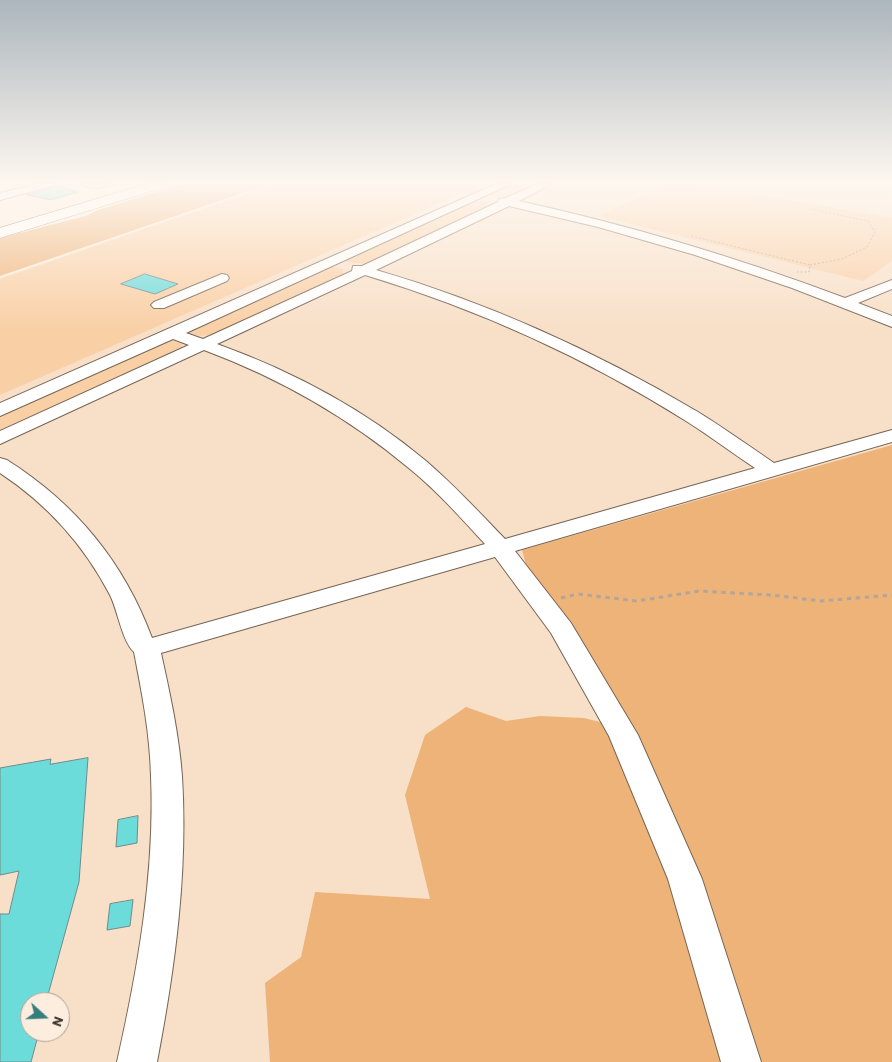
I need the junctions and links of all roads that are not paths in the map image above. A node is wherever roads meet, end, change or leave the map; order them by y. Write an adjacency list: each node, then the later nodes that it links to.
1 (393, 234): 4 (street)
2 (441, 234): 5 (street)
3 (632, 234): 9 (street)
4 (331, 261): 5 (street); 11 (street)
5 (365, 270): 14 (street); 19 (street)
6 (222, 278): 8 (street)
7 (892, 284): 9 (street)
8 (192, 290): 10 (street); 11 (street)
9 (845, 303): 12 (street)
10 (159, 304)
11 (236, 304): 13 (street)
12 (892, 322)
13 (172, 333): 14 (street); 15 (street)
14 (205, 344): 17 (street); 20 (street)
15 (0, 410)
16 (892, 436): 19 (street)
17 (0, 438)
18 (0, 464): 21 (street)
19 (771, 470): 20 (street)
20 (501, 548): 21 (street); 23 (street)
21 (147, 648): 22 (street)
22 (137, 1062)
23 (741, 1062)

